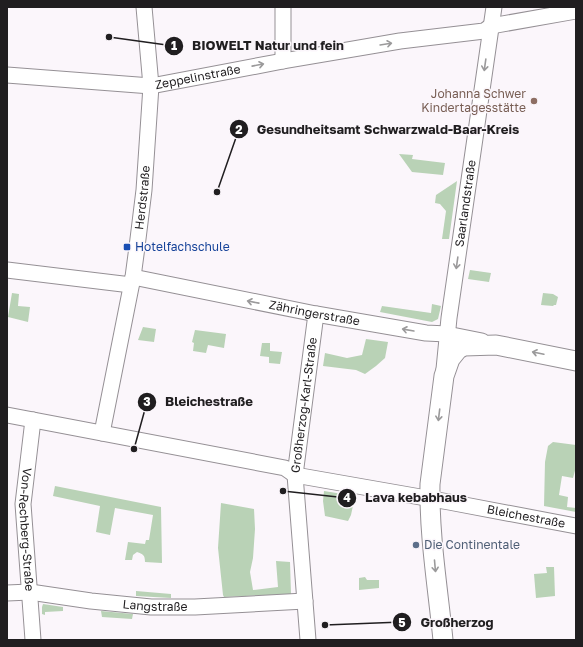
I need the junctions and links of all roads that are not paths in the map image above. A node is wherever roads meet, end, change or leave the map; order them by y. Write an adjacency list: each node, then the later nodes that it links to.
1 (144, 7): 8 (street, Herdstraße)
2 (283, 7): 6 (street)
3 (494, 7): 5 (street, Saarlandstraße)
4 (576, 11): 5 (street, Zeppelinstraße)
5 (491, 26): 6 (street, Zeppelinstraße, one-way to 5); 12 (street, Saarlandstraße, one-way to 12)
6 (283, 61): 8 (street, Zeppelinstraße, one-way to 6)
7 (7, 75): 8 (street, Zeppelinstraße)
8 (151, 86): 10 (street, Herdstraße)
9 (7, 270): 10 (street, Zähringerstraße)
10 (132, 281): 11 (street, Zähringerstraße, one-way to 10); 18 (street, Herdstraße)
11 (316, 314): 12 (street, Zähringerstraße, one-way to 11); 19 (street, Großherzog-Karl-Straße)
12 (447, 334): 13 (street, Zähringerstraße); 15 (street, Saarlandstraße)
13 (496, 345): 14 (main road, Zähringerstraße, one-way to 13); 15 (main road, Zähringerstraße)
14 (576, 361)
15 (444, 376): 20 (main road, one-way to 20)
16 (7, 415): 17 (street, Bleichestraße)
17 (33, 420): 18 (street, Bleichestraße); 22 (street, Von-Rechberg-Straße)
18 (102, 433): 19 (street, Bleichestraße)
19 (295, 475): 20 (street, Bleichestraße); 24 (street, Großherzog-Karl-Straße)
20 (430, 499): 21 (street, Bleichestraße); 27 (main road, one-way to 27)
21 (576, 526)
22 (30, 592): 23 (street, Langstraße); 24 (street, Langstraße); 25 (street, Von-Rechberg-Straße)
23 (7, 593)
24 (305, 601): 26 (street, Großherzog-Karl-Straße)
25 (33, 640)
26 (308, 640)
27 (443, 640)

